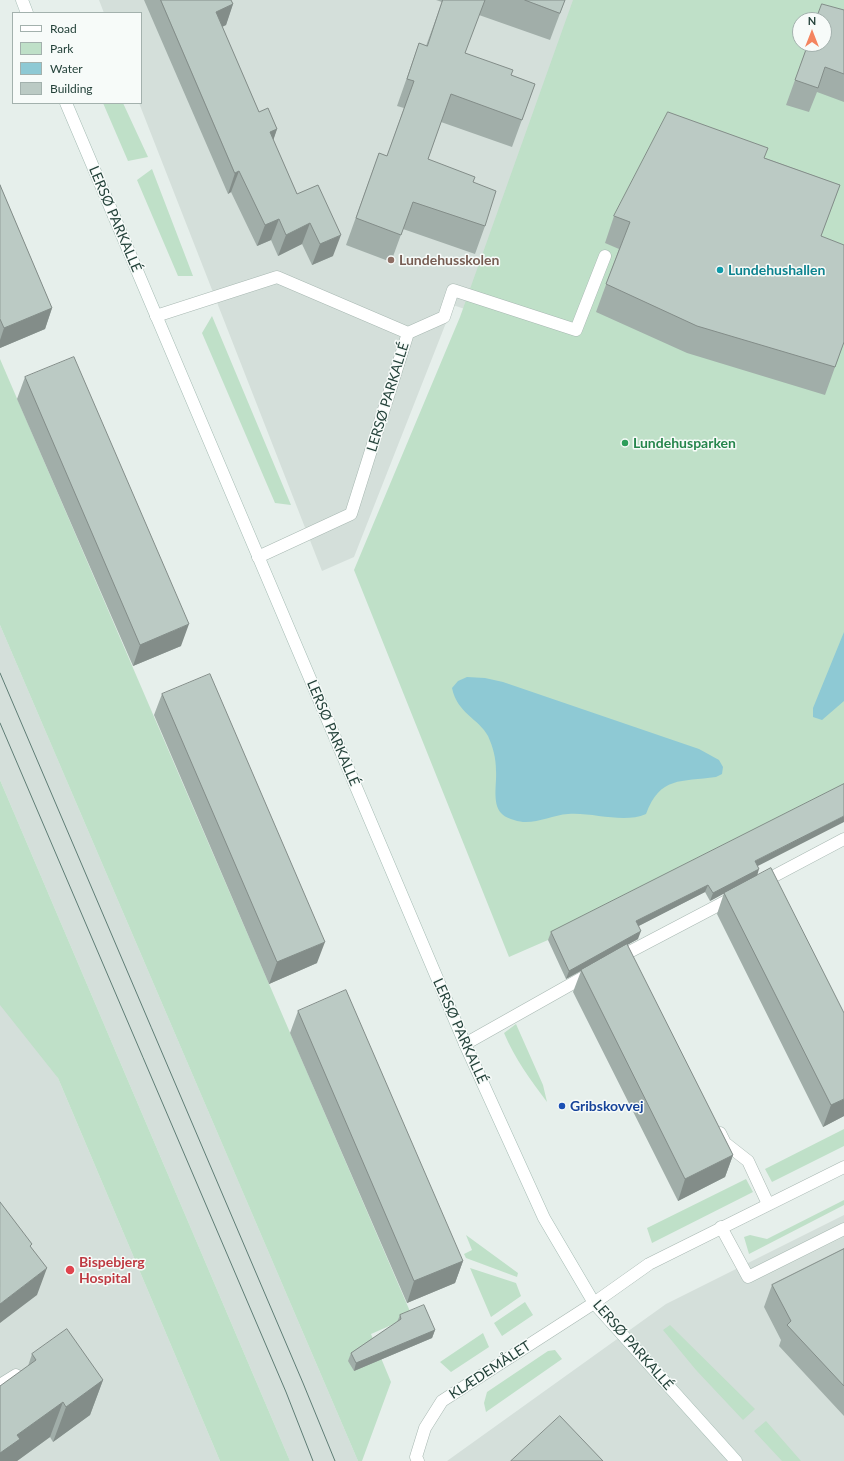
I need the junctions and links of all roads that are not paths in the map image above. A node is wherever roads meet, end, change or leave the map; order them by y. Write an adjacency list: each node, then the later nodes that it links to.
1 (22, 0): 2 (street)
2 (28, 12)
3 (66, 104): 5 (street, LERSØ PARKALLÉ)
4 (605, 256): 6 (street, LERSØ PARKALLÉ)
5 (156, 316): 6 (street); 7 (street, LERSØ PARKALLÉ)
6 (408, 333): 7 (street, LERSØ PARKALLÉ)
7 (258, 557): 9 (street, LERSØ PARKALLÉ)
8 (844, 839): 9 (street)
9 (465, 1044): 15 (street, LERSØ PARKALLÉ)
10 (714, 1123): 12 (street)
11 (844, 1167): 12 (street)
12 (768, 1204): 13 (street)
13 (721, 1228): 14 (street); 15 (street)
14 (844, 1229)
15 (594, 1303): 18 (street, KLÆDEMÅLET); 19 (street, LERSØ PARKALLÉ)
16 (16, 1374): 17 (street)
17 (0, 1385)
18 (418, 1461)
19 (736, 1461)

